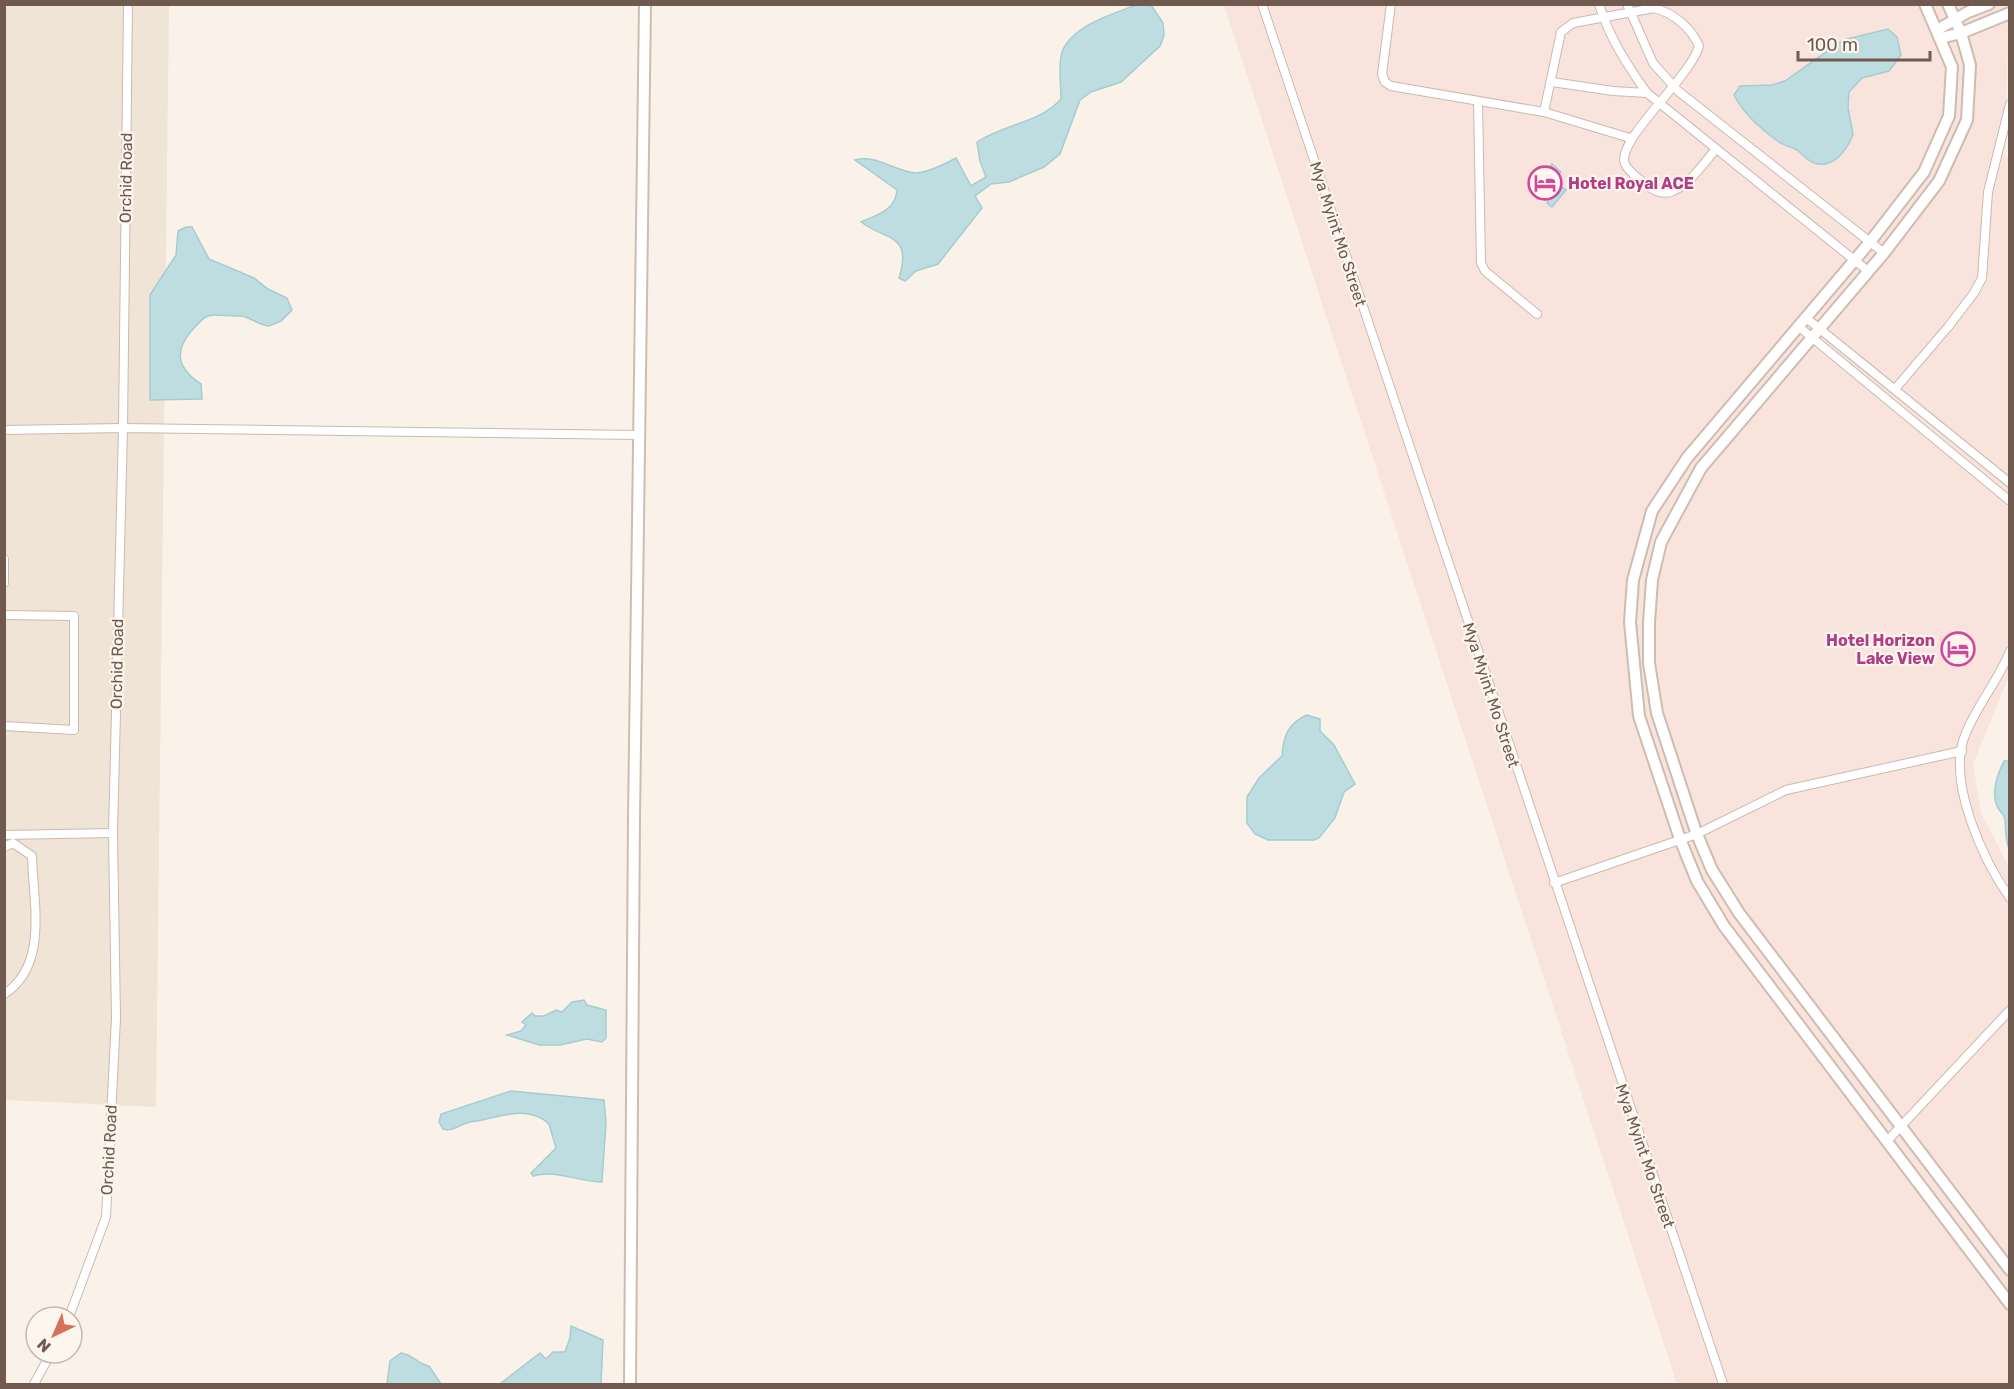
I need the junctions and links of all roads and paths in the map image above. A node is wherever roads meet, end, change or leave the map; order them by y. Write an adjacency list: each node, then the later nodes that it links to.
1 (128, 4): 32 (street, Orchid Road)
2 (645, 4): 34 (main road)
3 (1262, 4): 50 (street, Mya Myint Mo Street)
4 (1391, 4): 18 (street)
5 (1599, 4): 11 (street)
6 (1925, 4): 14 (main road)
7 (1948, 4): 12 (main road)
8 (1989, 4): 12 (main road)
9 (1629, 8): 11 (street); 16 (street); 16 (street)
10 (2010, 13): 13 (main road)
11 (1603, 17): 15 (street); 17 (street)
12 (1955, 19): 13 (main road); 14 (main road)
13 (1961, 33): 14 (main road); 25 (main road)
14 (1939, 34): 24 (main road)
15 (1552, 82): 17 (street); 21 (street)
16 (1674, 87): 19 (street); 24 (street)
17 (1647, 93): 19 (street)
18 (1478, 102): 21 (street); 28 (street)
19 (1659, 104): 22 (street); 23 (street)
20 (2010, 104): 31 (street)
21 (1544, 112): 22 (street)
22 (1630, 138): 23 (street)
23 (1715, 150): 26 (street)
24 (1870, 242): 25 (street); 26 (main road)
25 (1884, 253): 27 (main road)
26 (1853, 261): 27 (street); 29 (main road)
27 (1868, 271): 30 (main road)
28 (1537, 314)
29 (1801, 322): 30 (street); 48 (main road)
30 (1815, 333): 31 (street); 36 (street); 46 (main road)
31 (1895, 389): 35 (street)
32 (123, 428): 33 (street); 34 (street); 45 (street, Orchid Road)
33 (4, 430)
34 (639, 435): 61 (main road)
35 (1951, 435): 36 (street); 37 (street)
36 (1941, 447): 38 (street)
37 (2010, 483)
38 (2010, 501)
39 (4, 559): 40 (street)
40 (4, 583)
41 (4, 615): 43 (street)
42 (2010, 651): 44 (street)
43 (4, 726)
44 (1962, 751): 46 (street); 51 (street)
45 (113, 833): 47 (street); 58 (street, Orchid Road)
46 (1697, 834): 48 (street); 54 (main road)
47 (4, 835)
48 (1680, 839): 50 (street); 55 (main road)
49 (4, 847): 52 (street)
50 (1554, 883): 62 (street, Mya Myint Mo Street)
51 (2010, 898)
52 (4, 994)
53 (2010, 1010): 54 (street)
54 (1900, 1128): 55 (street); 56 (main road)
55 (1888, 1140): 57 (main road)
56 (2010, 1270)
57 (2010, 1304)
58 (73, 1305)
59 (44, 1365): 60 (street)
60 (34, 1384)
61 (630, 1384)
62 (1723, 1384)

